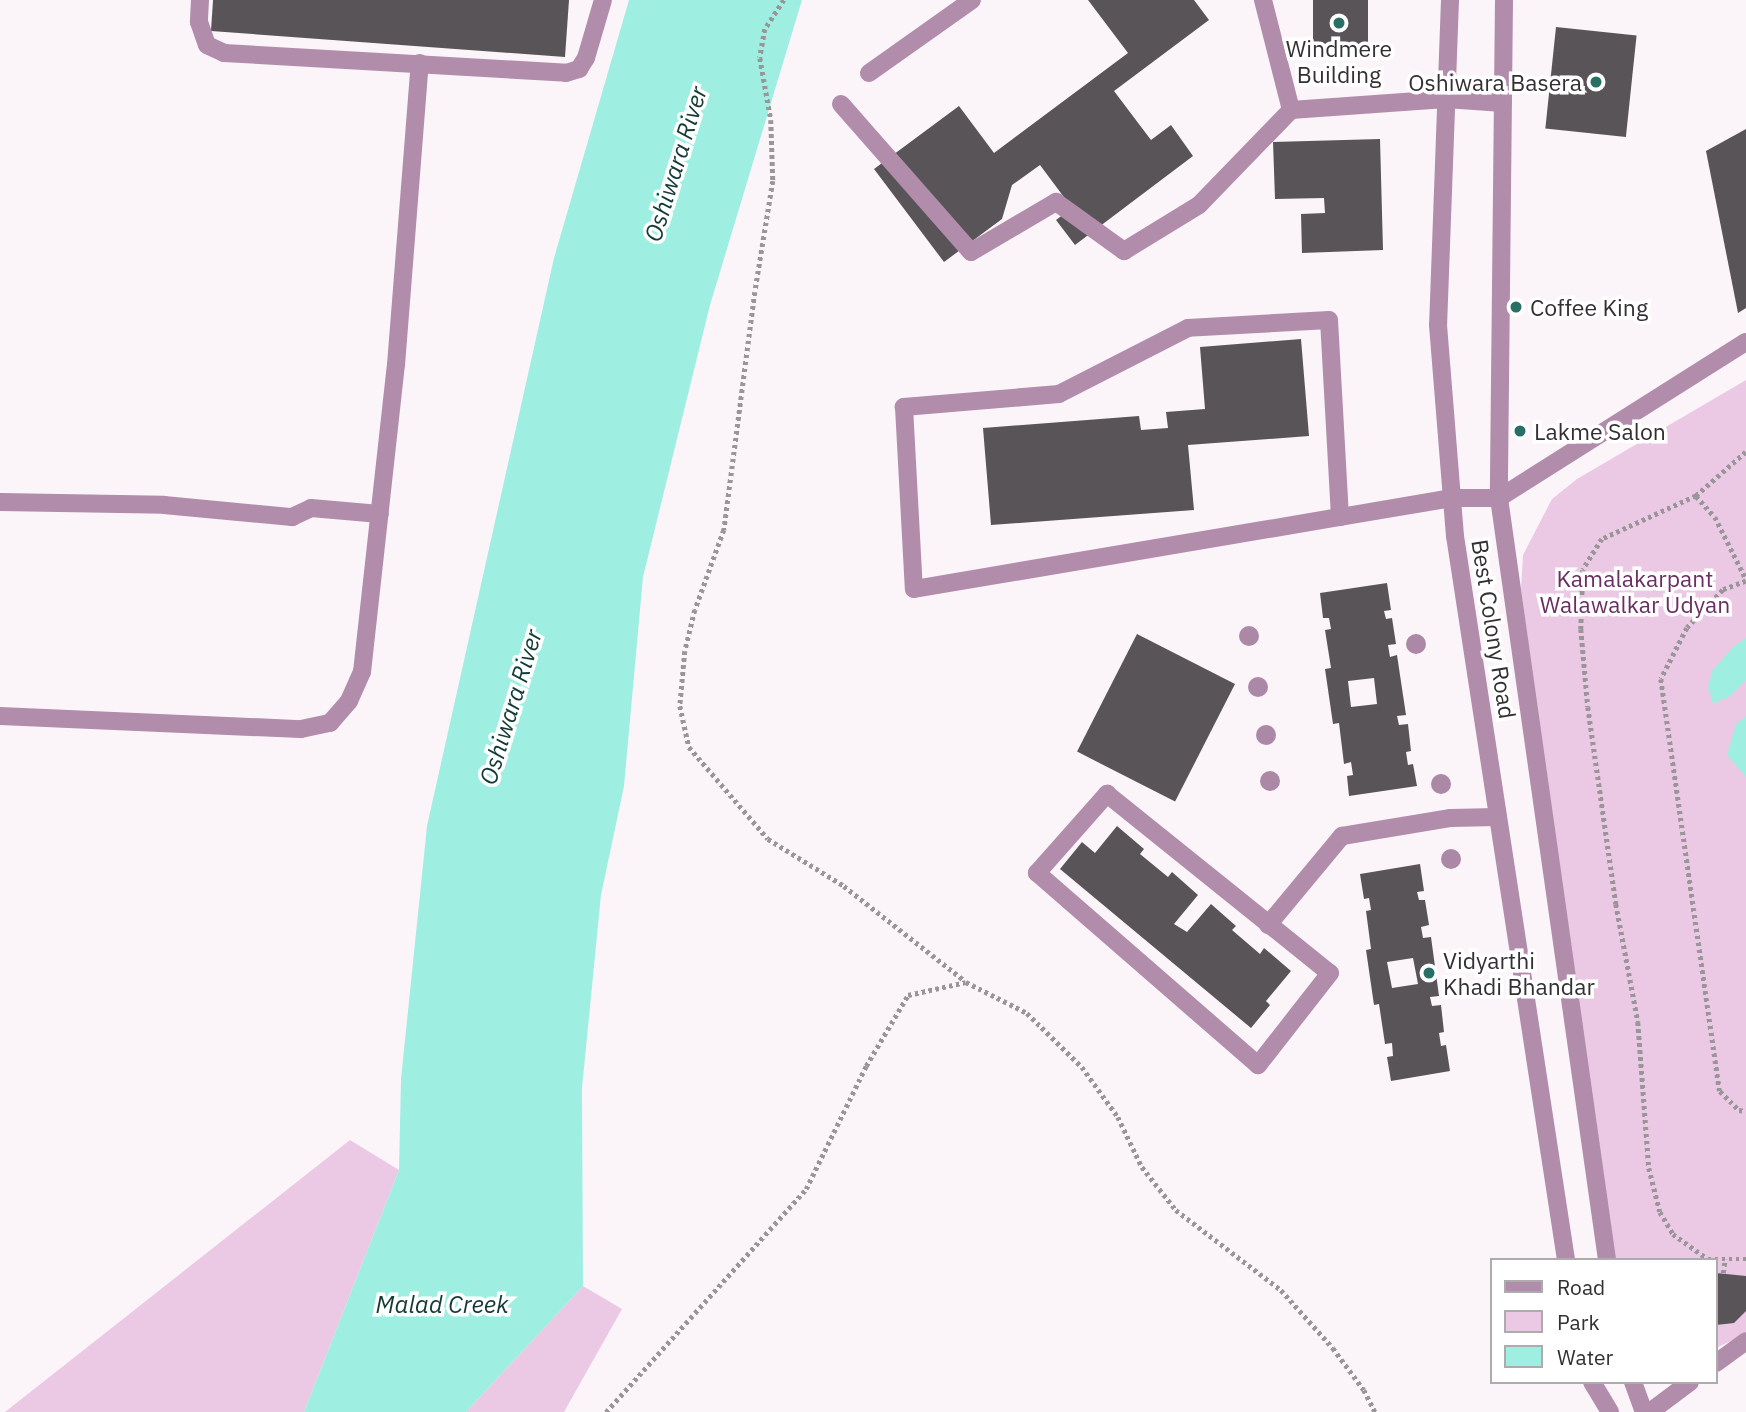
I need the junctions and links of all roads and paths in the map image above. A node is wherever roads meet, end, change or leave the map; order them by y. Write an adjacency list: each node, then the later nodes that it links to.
1 (200, 0): 8 (street)
2 (603, 0): 8 (street)
3 (784, 0): 26 (path)
4 (972, 0): 9 (street)
5 (1263, 0): 13 (street)
6 (1450, 0): 10 (street, Best Colony Road)
7 (1504, 0): 11 (street, Best Colony Road)
8 (420, 63): 20 (street)
9 (869, 73)
10 (1446, 99): 11 (street); 13 (street); 17 (street, Best Colony Road)
11 (1503, 103): 18 (street, Best Colony Road)
12 (841, 104): 13 (street)
13 (1291, 110)
14 (1746, 342): 18 (street)
15 (1746, 452): 16 (path)
16 (1696, 496): 22 (path); 30 (path)
17 (1452, 498): 18 (street); 21 (street); 24 (street, Best Colony Road)
18 (1499, 498): 29 (street, Best Colony Road)
19 (0, 502): 20 (street)
20 (380, 514): 23 (street)
21 (1340, 517): 21 (street)
22 (1746, 580): 27 (path)
23 (0, 716)
24 (1498, 817): 25 (street); 28 (street, Best Colony Road)
25 (1269, 925): 25 (street)
26 (965, 982): 40 (path); 41 (path)
27 (1746, 1111)
28 (1566, 1258)
29 (1607, 1258)
30 (1707, 1258)
31 (1718, 1259): 32 (path)
32 (1725, 1259): 33 (path); 34 (path)
33 (1746, 1259)
34 (1723, 1273)
35 (1746, 1341): 36 (street)
36 (1718, 1362)
37 (1593, 1384): 42 (street)
38 (1634, 1384): 43 (street)
39 (1687, 1384): 44 (street)
40 (606, 1412)
41 (1375, 1412)
42 (1610, 1412)
43 (1644, 1412)
44 (1650, 1412)

